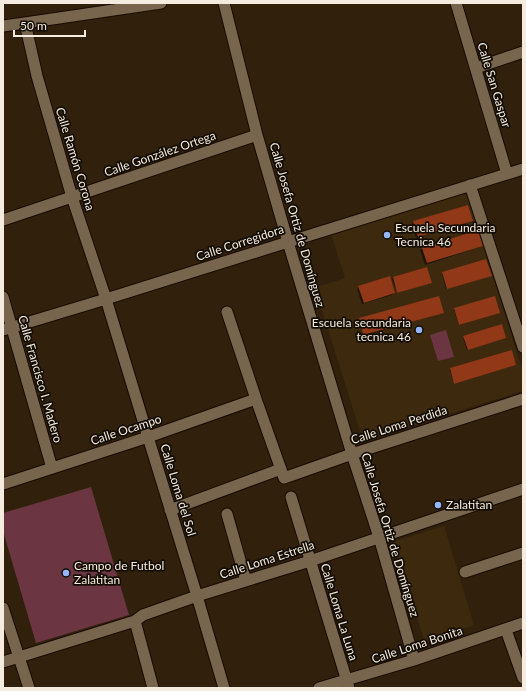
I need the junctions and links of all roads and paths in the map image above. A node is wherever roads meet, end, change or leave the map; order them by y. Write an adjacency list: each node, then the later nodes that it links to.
1 (160, 3): 4 (street)
2 (224, 3): 8 (street, Calle Josefa Ortiz de Domínguez)
3 (456, 3): 7 (street, Calle San Gaspar)
4 (25, 23): 5 (street); 12 (street, Calle Ramón Corona)
5 (3, 26)
6 (523, 52): 7 (street)
7 (476, 68): 10 (street, Calle San Gaspar)
8 (257, 135): 12 (street, Calle González Ortega); 14 (street, Calle Josefa Ortiz de Domínguez)
9 (523, 169): 10 (street, Calle Corregidora)
10 (507, 174): 11 (street, Calle Corregidora)
11 (470, 185): 14 (street, Calle Corregidora); 18 (street)
12 (72, 197): 13 (street, Calle González Ortega); 16 (street, Calle Ramón Corona)
13 (3, 220)
14 (288, 242): 16 (street, Calle Corregidora); 24 (street, Calle Josefa Ortiz de Domínguez)
15 (3, 297): 19 (street, Calle Francisco I. Madero)
16 (106, 299): 19 (street, Calle Corregidora); 23 (street, Calle Loma del Sol)
17 (227, 312): 21 (street)
18 (519, 320): 20 (street)
19 (7, 329): 25 (street, Calle Francisco I. Madero)
20 (523, 347)
21 (256, 399): 23 (street, Calle Ocampo); 26 (street)
22 (523, 399): 24 (street, Calle Loma Perdida)
23 (148, 437): 25 (street, Calle Ocampo); 30 (street, Calle Loma del Sol)
24 (352, 454): 26 (street, Calle Loma Perdida); 32 (street, Calle Josefa Ortiz de Domínguez)
25 (52, 468): 27 (street, Calle Ocampo)
26 (282, 473): 30 (street, Calle Loma Perdida)
27 (3, 484)
28 (523, 489): 32 (street, Calle Loma Estrella)
29 (291, 497): 34 (street, Calle Loma La Luna)
30 (170, 510): 37 (street, Calle Loma del Sol)
31 (227, 514): 36 (street)
32 (379, 537): 34 (street, Calle Loma Estrella); 43 (street, Calle Josefa Ortiz de Domínguez)
33 (523, 553): 35 (street)
34 (310, 561): 36 (street, Calle Loma Estrella); 46 (street, Calle Loma La Luna)
35 (465, 572)
36 (246, 581): 37 (street, Calle Loma Estrella)
37 (197, 596): 39 (street, Calle Loma Estrella); 49 (street, Calle Loma del Sol)
38 (3, 608): 42 (street)
39 (135, 621): 42 (street, Calle Loma Estrella); 48 (street)
40 (523, 623): 41 (street, Calle Loma Bonita)
41 (506, 630): 43 (street, Calle Loma Bonita); 45 (street)
42 (19, 657): 44 (street, Calle Loma Estrella); 47 (street)
43 (414, 660): 46 (street, Calle Loma Bonita)
44 (3, 662)
45 (523, 678)
46 (348, 684): 50 (street, Calle Loma Bonita)
47 (29, 688)
48 (153, 688)
49 (224, 688)
50 (319, 688)

